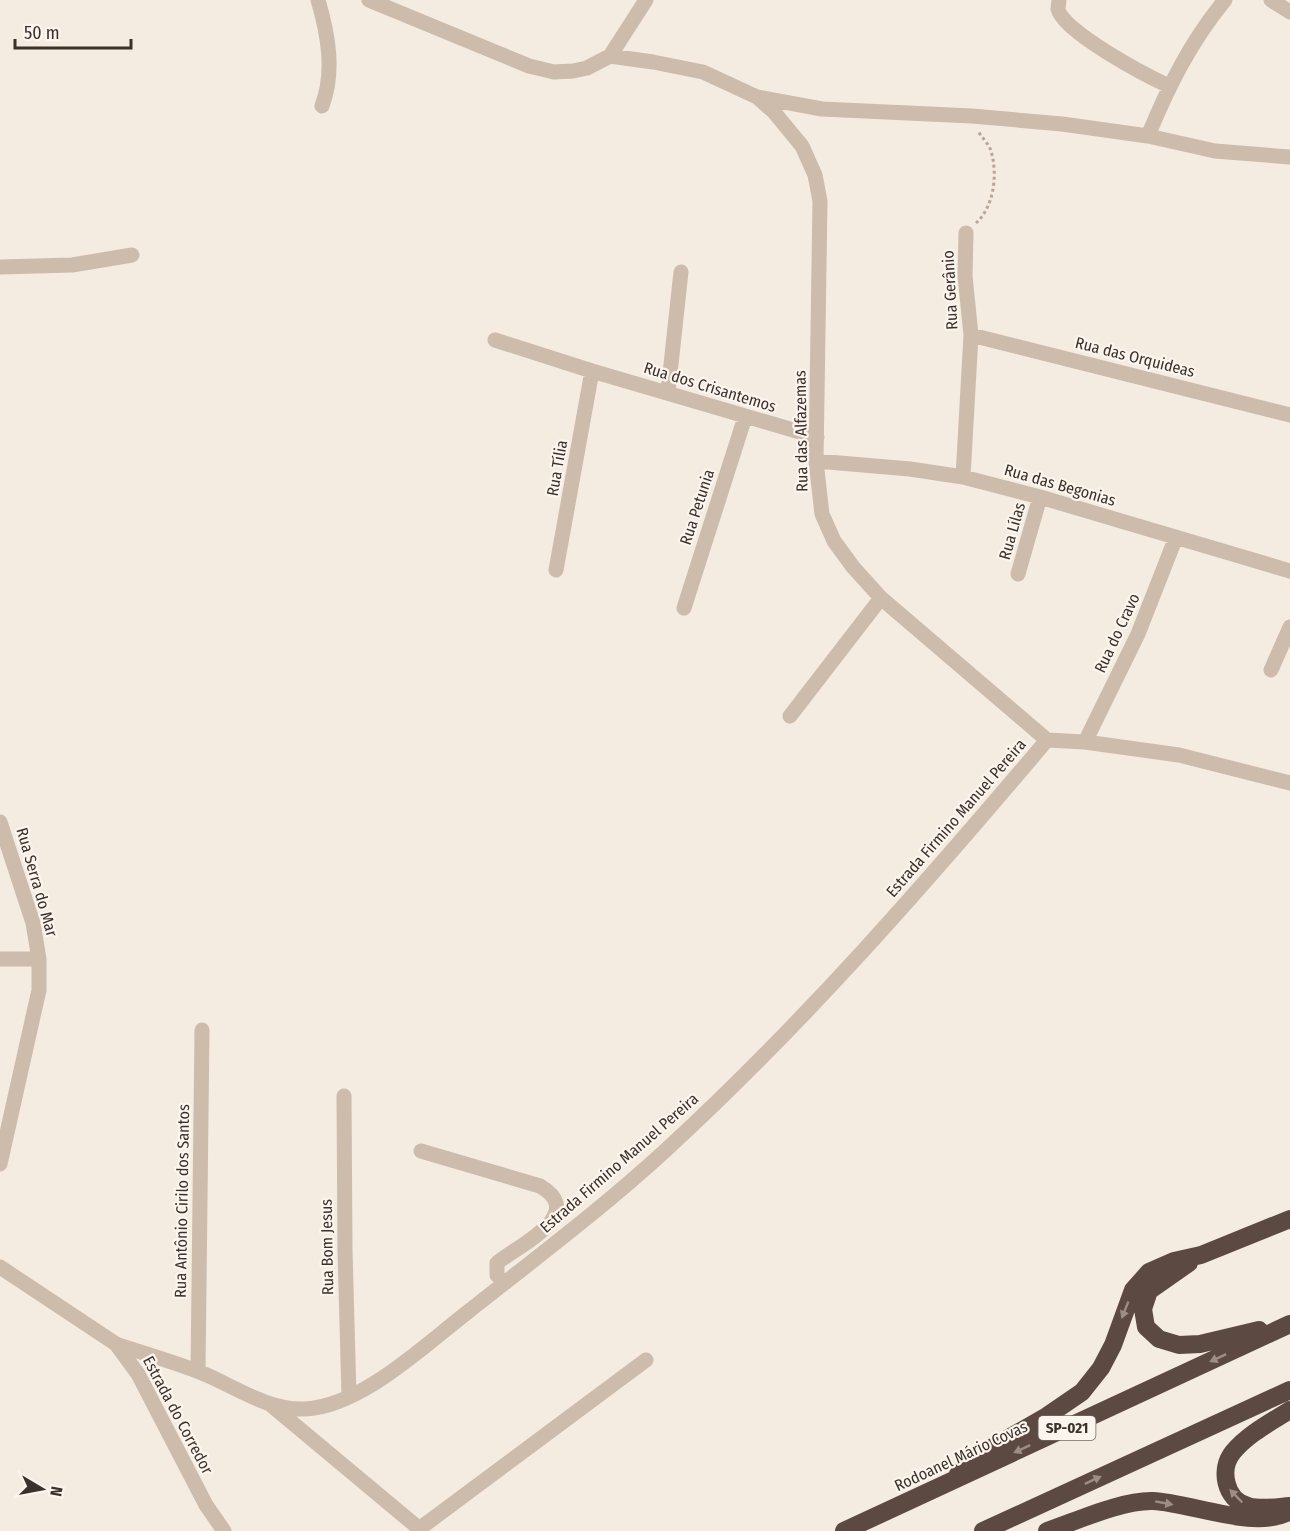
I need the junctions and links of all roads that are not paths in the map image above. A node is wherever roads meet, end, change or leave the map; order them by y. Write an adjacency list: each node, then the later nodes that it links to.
1 (318, 0): 11 (street)
2 (369, 0): 8 (street)
3 (646, 0): 8 (street)
4 (1059, 0): 9 (street)
5 (1225, 0): 9 (street)
6 (1271, 0): 7 (street)
7 (1290, 12)
8 (610, 56): 10 (street, Rua das Alfazemas)
9 (1169, 86): 12 (street)
10 (757, 97): 12 (street); 24 (street, Rua das Alfazemas)
11 (322, 106)
12 (1148, 136): 13 (street)
13 (1290, 157)
14 (966, 233): 18 (street, Rua Gerânio)
15 (132, 255): 16 (street)
16 (0, 267)
17 (681, 272): 21 (street)
18 (971, 335): 22 (street, Rua das Orquideas); 26 (street, Rua Gerânio)
19 (495, 340): 20 (street, Rua dos Crisantemos)
20 (592, 372): 21 (street, Rua dos Crisantemos); 29 (street, Rua Tília)
21 (668, 392): 23 (street, Rua dos Crisantemos)
22 (1290, 415)
23 (745, 417): 24 (street, Rua dos Crisantemos); 33 (street, Rua Petunia)
24 (817, 437): 25 (street, Rua das Alfazemas)
25 (816, 461): 26 (street, Rua das Begonias); 32 (street, Rua das Alfazemas)
26 (963, 477): 27 (street, Rua das Begonias)
27 (1040, 497): 28 (street, Rua das Begonias); 31 (street, Rua Lílas)
28 (1176, 537): 30 (street, Rua das Begonias); 38 (street, Rua do Cravo)
29 (556, 570)
30 (1290, 571)
31 (1018, 574)
32 (881, 598): 36 (street); 37 (street, Rua das Alfazemas)
33 (684, 608)
34 (1290, 627): 35 (street)
35 (1271, 670)
36 (790, 717)
37 (1047, 740): 38 (street); 51 (street, Estrada Firmino Manuel Pereira)
38 (1085, 742): 39 (street)
39 (1290, 783)
40 (0, 822): 42 (street, Rua Serra do Mar)
41 (0, 959): 42 (street)
42 (39, 959): 45 (street, Rua Serra do Mar)
43 (202, 1030): 55 (street, Rua Antônio Cirilo dos Santos)
44 (344, 1096): 57 (street, Rua Bom Jesus)
45 (7, 1104): 47 (street, Rua Serra do Mar)
46 (421, 1151): 51 (street)
47 (0, 1164)
48 (1290, 1219): 49 (highway)
49 (1201, 1255): 52 (highway); 60 (highway, one-way to 60)
50 (0, 1268): 53 (street, Estrada do Corredor)
51 (504, 1283): 57 (street, Estrada Firmino Manuel Pereira)
52 (1290, 1323): 60 (highway, Rodoanel Mário Covas / SP-021, one-way to 60)
53 (116, 1344): 55 (street, Estrada Firmino Manuel Pereira); 64 (street, Estrada do Corredor)
54 (646, 1360): 63 (street)
55 (198, 1371): 58 (street, Estrada Firmino Manuel Pereira)
56 (1290, 1390): 66 (highway, one-way to 56)
57 (349, 1397): 58 (street, Estrada Firmino Manuel Pereira)
58 (271, 1405): 63 (street)
59 (1290, 1410): 61 (highway, one-way to 59)
60 (950, 1484): 65 (highway, Rodoanel Mário Covas / SP-021)
61 (1290, 1506)
62 (1290, 1511): 67 (highway, one-way to 62)
63 (420, 1530)
64 (224, 1531)
65 (844, 1531)
66 (983, 1531)
67 (1047, 1531)

